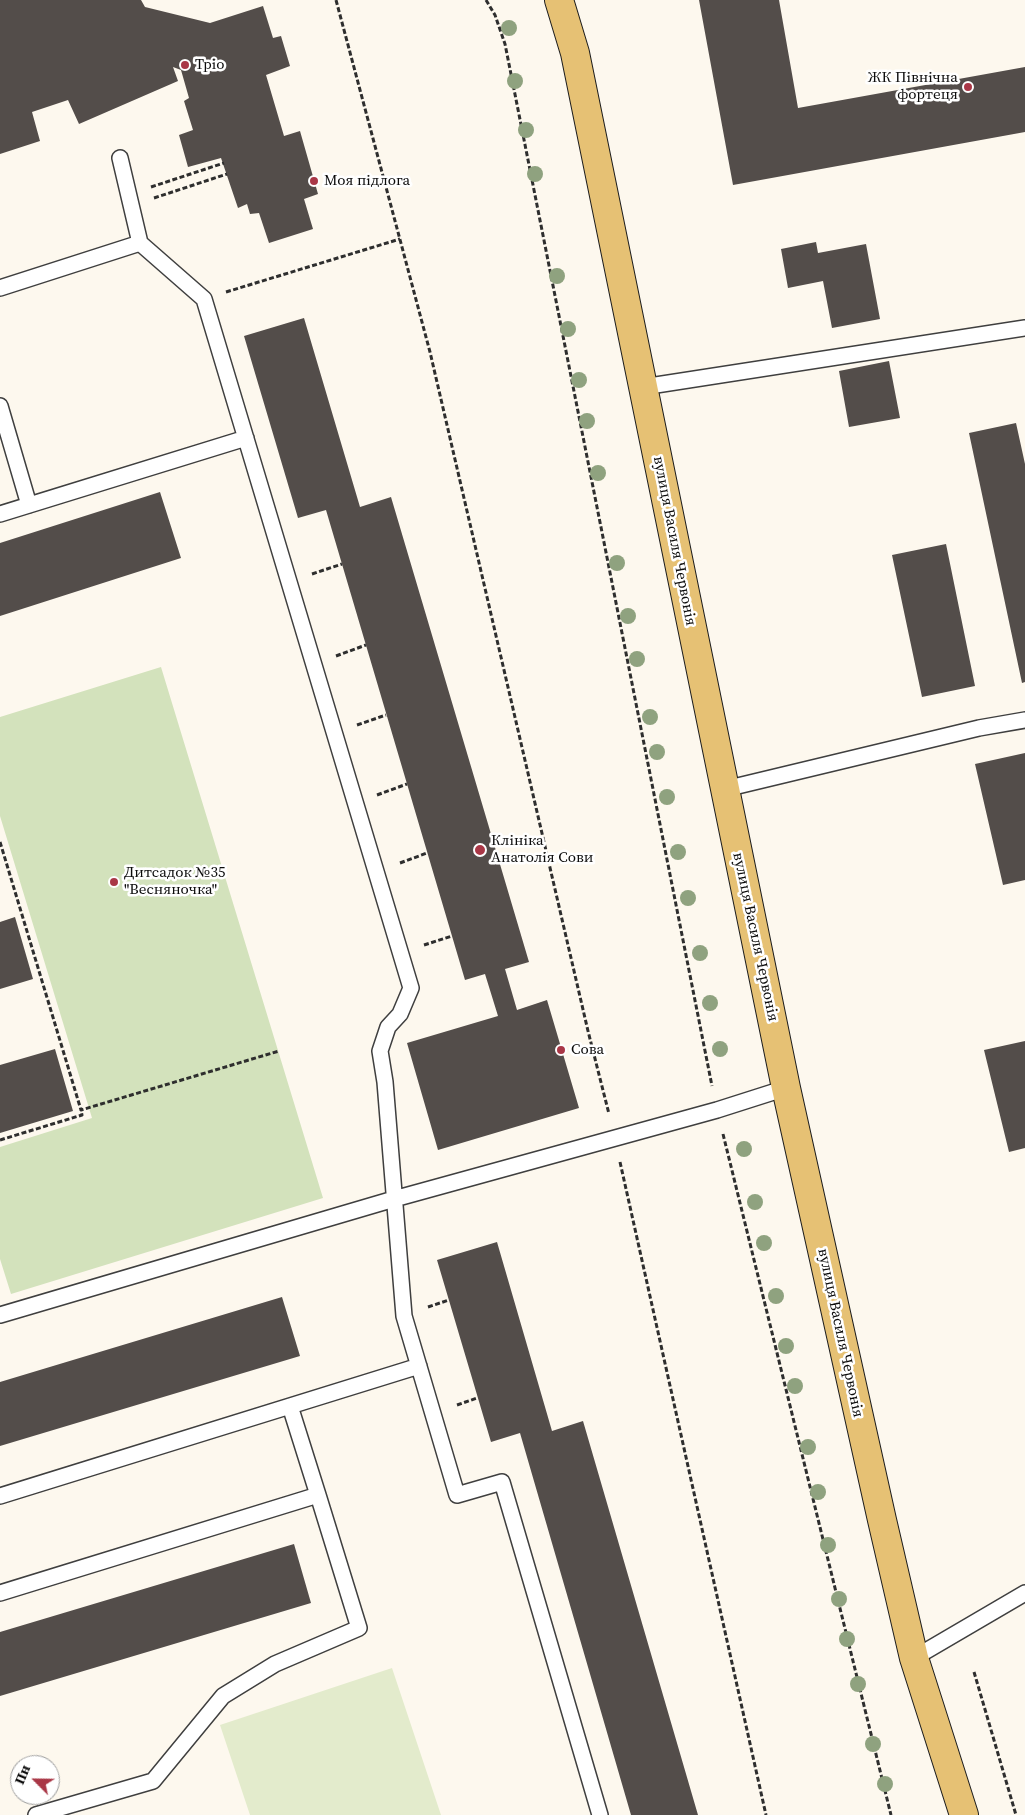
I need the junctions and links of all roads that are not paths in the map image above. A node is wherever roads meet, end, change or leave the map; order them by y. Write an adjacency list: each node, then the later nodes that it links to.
1 (559, 0): 3 (main road, вулиця Василя Червонія)
2 (577, 0): 3 (main road, вулиця Василя Червонія)
3 (575, 53): 8 (main road, вулиця Василя Червонія)
4 (120, 158): 5 (lane)
5 (140, 243): 6 (lane); 10 (lane)
6 (0, 288)
7 (1025, 328): 8 (lane)
8 (643, 387): 14 (main road, вулиця Василя Червонія)
9 (0, 406): 11 (lane)
10 (246, 438): 11 (lane); 16 (lane)
11 (29, 505): 12 (lane)
12 (0, 514)
13 (1025, 720): 14 (lane)
14 (725, 789): 15 (main road, вулиця Василя Червонія)
15 (786, 1088): 16 (lane); 24 (main road, вулиця Василя Червонія)
16 (394, 1199): 17 (lane); 18 (lane)
17 (0, 1315)
18 (419, 1366): 19 (lane); 26 (lane)
19 (290, 1406): 20 (lane); 21 (lane)
20 (318, 1495): 22 (lane); 25 (lane)
21 (0, 1496)
22 (0, 1592)
23 (1025, 1593): 24 (lane)
24 (914, 1658): 27 (main road, вулиця Василя Червонія)
25 (36, 1815)
26 (600, 1815)
27 (964, 1815)

